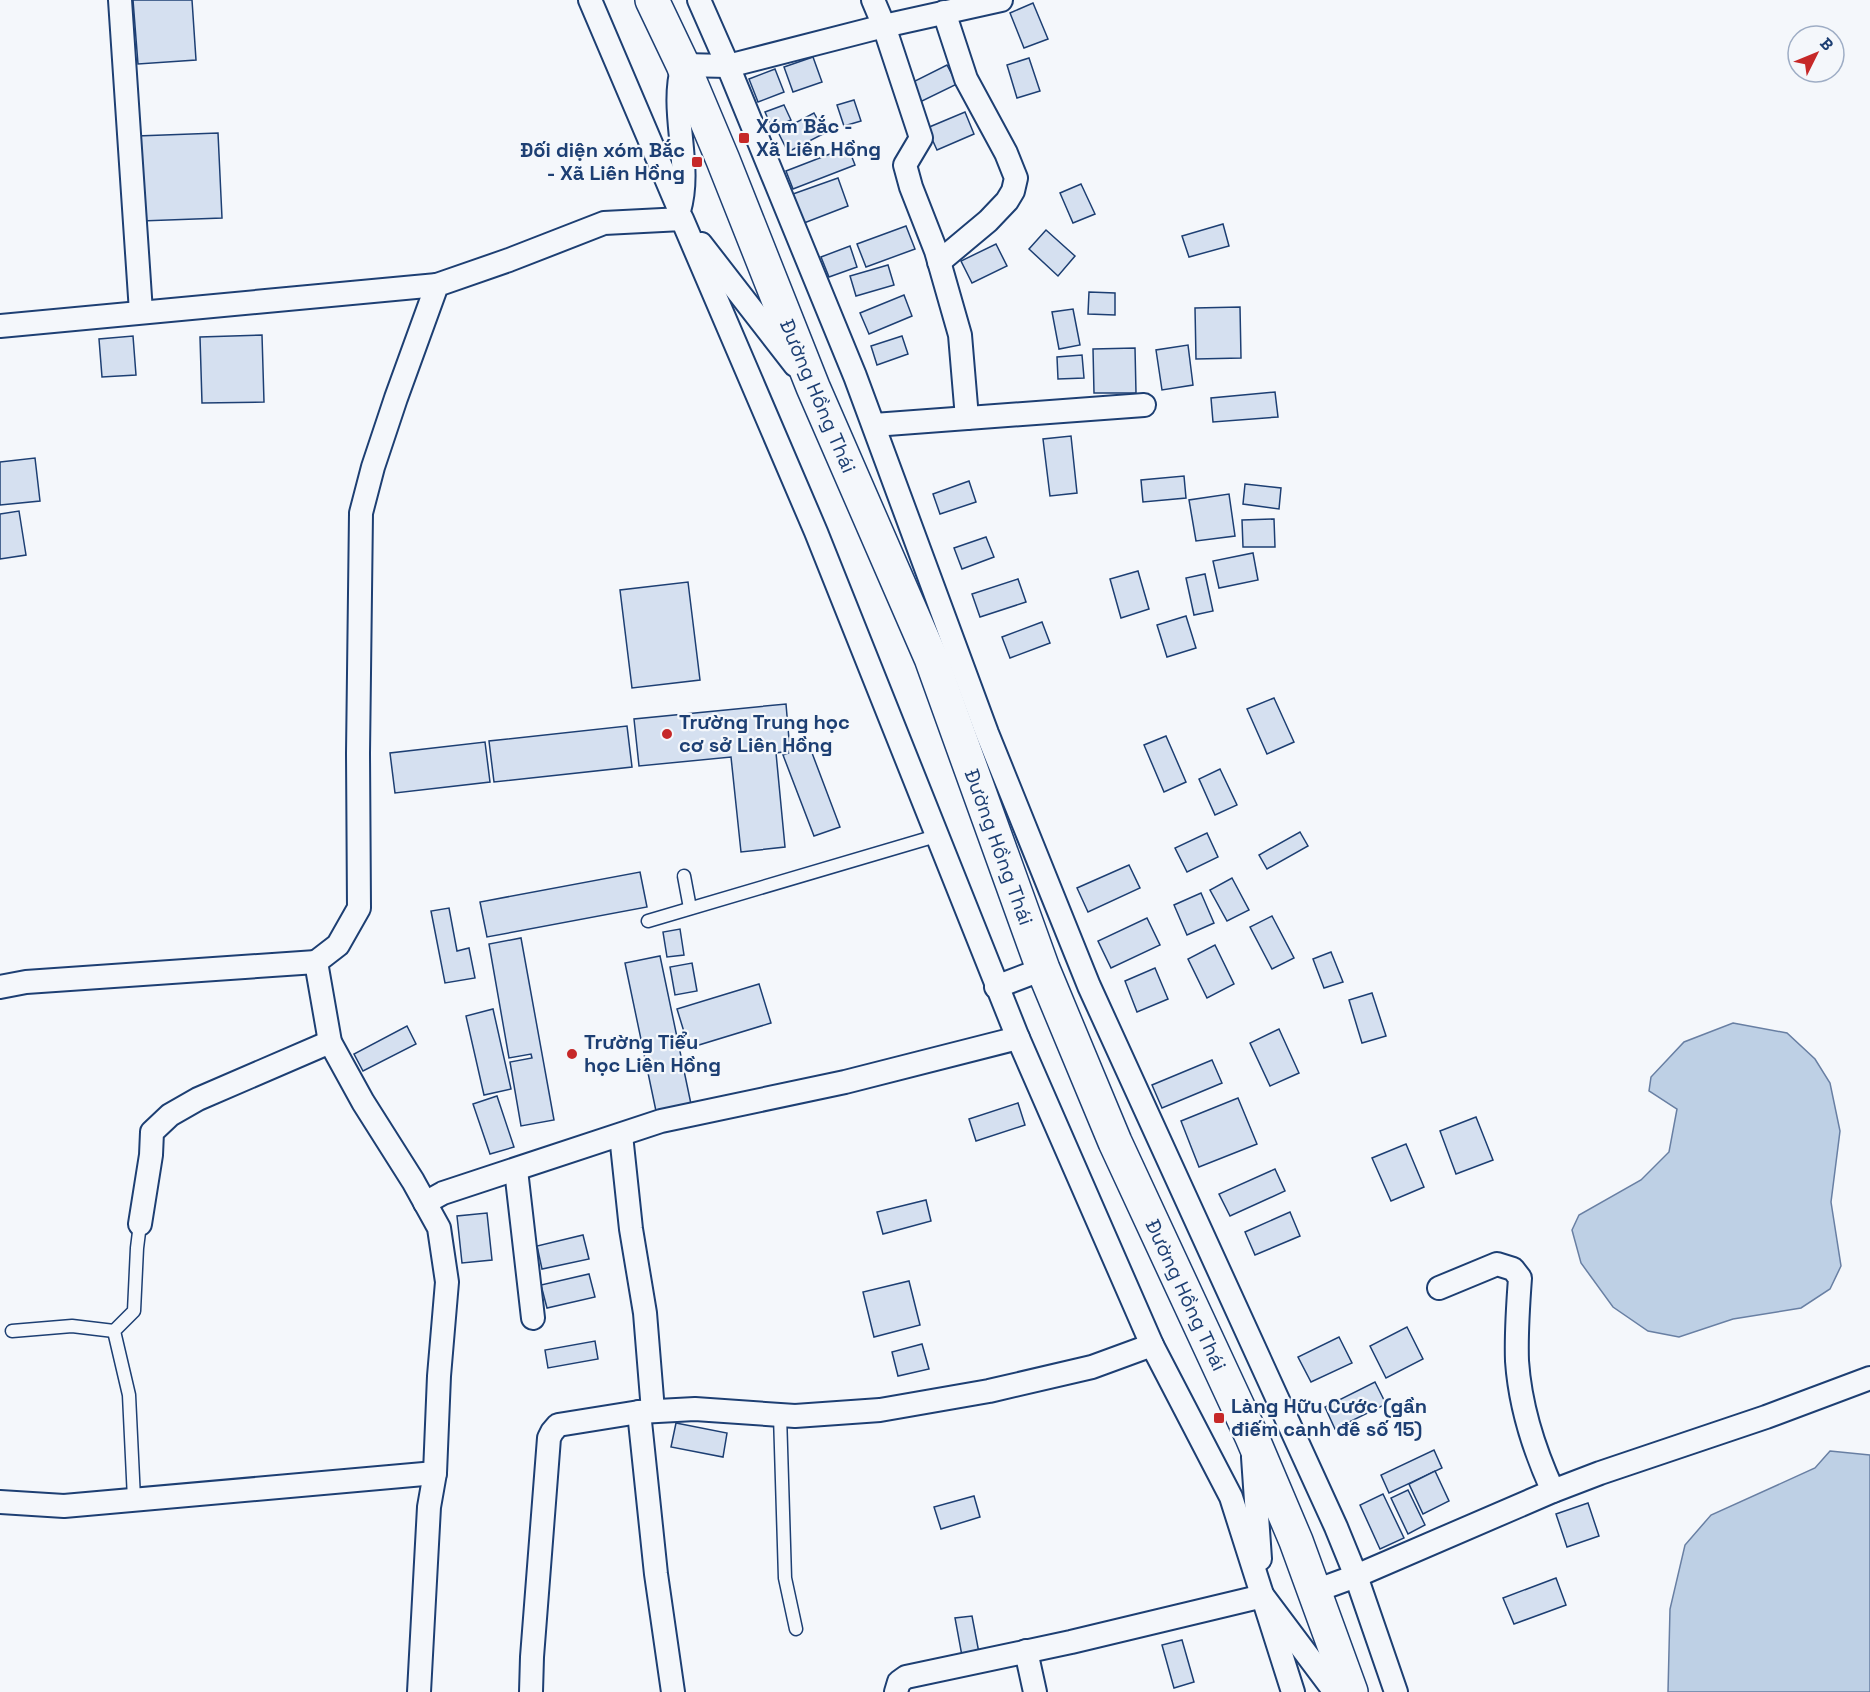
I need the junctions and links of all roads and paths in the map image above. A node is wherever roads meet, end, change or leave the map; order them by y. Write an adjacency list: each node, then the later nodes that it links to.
1 (120, 0): 14 (street)
2 (590, 0): 11 (street)
3 (652, 0): 9 (main road, Đường Hồng Thái)
4 (699, 0): 10 (street)
5 (873, 0): 8 (street)
6 (1001, 0): 7 (street)
7 (944, 12): 8 (street); 12 (street)
8 (884, 26): 10 (street); 12 (street)
9 (683, 65): 10 (street); 11 (street); 16 (main road, Đường Hồng Thái)
10 (728, 66): 19 (street)
11 (680, 215): 13 (street); 16 (street); 20 (street)
12 (939, 262): 18 (street)
13 (437, 285): 14 (street); 24 (street)
14 (141, 312): 15 (street)
15 (0, 326)
16 (813, 387): 25 (main road, Đường Hồng Thái)
17 (1144, 405): 18 (street)
18 (967, 418): 19 (street)
19 (874, 425): 47 (street)
20 (936, 836): 22 (lane); 27 (street)
21 (684, 876): 22 (lane)
22 (690, 908): 23 (lane)
23 (648, 921)
24 (316, 962): 26 (street); 29 (street)
25 (1043, 969): 27 (street); 42 (main road, Đường Hồng Thái)
26 (0, 987)
27 (996, 987): 28 (street)
28 (1018, 1038): 30 (street); 38 (street)
29 (330, 1042): 32 (street); 33 (street)
30 (621, 1135): 31 (street); 40 (street)
31 (516, 1170): 32 (street); 35 (street)
32 (425, 1203): 43 (street)
33 (140, 1224): 37 (lane)
34 (1439, 1288): 44 (street)
35 (533, 1318)
36 (12, 1331): 37 (lane)
37 (114, 1331): 45 (lane)
38 (1152, 1345): 41 (street); 49 (street)
39 (1870, 1378): 44 (street)
40 (646, 1412): 41 (street); 53 (street); 54 (street)
41 (780, 1415): 50 (lane)
42 (1252, 1437): 48 (main road, Đường Hồng Thái); 49 (street)
43 (435, 1473): 45 (street); 52 (street)
44 (1553, 1491): 47 (street)
45 (134, 1498): 46 (street)
46 (0, 1502)
47 (1356, 1576): 48 (street); 60 (street)
48 (1315, 1591): 59 (main road, Đường Hồng Thái)
49 (1263, 1596): 51 (street); 57 (street); 58 (street)
50 (796, 1629)
51 (1026, 1652): 55 (street); 56 (street)
52 (419, 1692)
53 (531, 1692)
54 (673, 1692)
55 (896, 1692)
56 (1035, 1692)
57 (1293, 1692)
58 (1335, 1692)
59 (1351, 1692)
60 (1396, 1692)

